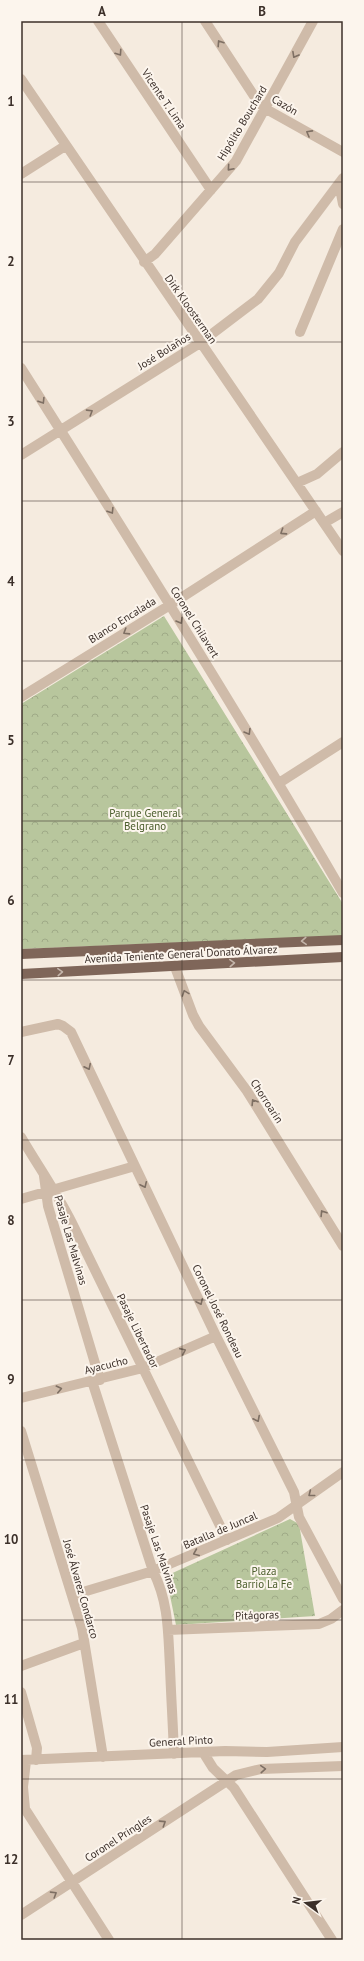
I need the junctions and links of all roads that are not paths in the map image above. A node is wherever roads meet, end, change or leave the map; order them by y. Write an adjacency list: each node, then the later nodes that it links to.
1 (98, 21): 10 (street, Vicente T. Lima, one-way to 10)
2 (313, 21): 5 (street, Hipólito Bouchard, one-way to 5)
3 (208, 22): 5 (street, Cazón, one-way to 3)
4 (21, 80): 6 (street, Dirk Kloosterman)
5 (266, 109): 7 (street, Cazón, one-way to 5); 10 (street, Hipólito Bouchard, one-way to 10)
6 (65, 146): 8 (street); 13 (street, Dirk Kloosterman)
7 (343, 152)
8 (21, 174)
9 (341, 181): 11 (street, José Bolaños); 15 (street, José Bolaños)
10 (211, 190): 13 (street, Hipólito Bouchard)
11 (343, 204)
12 (343, 229): 14 (street)
13 (144, 262): 15 (street, Dirk Kloosterman)
14 (300, 332)
15 (200, 343): 17 (street, José Bolaños, one-way to 15); 20 (street, Dirk Kloosterman)
16 (21, 368): 17 (street, Coronel Chilavert, one-way to 17)
17 (60, 430): 19 (street, José Bolaños); 25 (street, Coronel Chilavert, one-way to 25)
18 (343, 452): 20 (street)
19 (21, 455)
20 (297, 483): 21 (street, Dirk Kloosterman)
21 (316, 511): 23 (street, Dirk Kloosterman); 25 (street, Blanco Encalada, one-way to 25)
22 (343, 512): 23 (street)
23 (324, 523): 24 (street, Dirk Kloosterman)
24 (343, 551)
25 (170, 605): 26 (street, Blanco Encalada, one-way to 26); 28 (street, Coronel Chilavert, one-way to 28)
26 (21, 697)
27 (343, 742): 28 (street)
28 (279, 783): 29 (street, Coronel Chilavert)
29 (343, 893)
30 (343, 940): 31 (main road, Avenida Teniente General Donato Álvarez, one-way to 31)
31 (21, 954)
32 (343, 957): 33 (main road, Avenida Teniente General Donato Álvarez, one-way to 32)
33 (175, 967): 34 (main road, Avenida Teniente General Donato Álvarez, one-way to 33); 40 (street, Chorroarin, one-way to 33)
34 (21, 974)
35 (21, 1032): 37 (street, Coronel José Rondeau, one-way to 37)
36 (21, 1137): 38 (street, Pasaje Libertador)
37 (135, 1166): 38 (street); 41 (street, Coronel José Rondeau, one-way to 41)
38 (50, 1192): 39 (street); 42 (street, Pasaje Libertador); 43 (street, Pasaje Las Malvinas)
39 (21, 1199)
40 (343, 1246)
41 (216, 1336): 42 (street, Ayacucho, one-way to 41); 47 (street, Coronel José Rondeau, one-way to 47)
42 (143, 1368): 43 (street, Ayacucho); 48 (street, Pasaje Libertador)
43 (96, 1380): 44 (street, Ayacucho, one-way to 43); 49 (street, Pasaje Las Malvinas)
44 (21, 1398)
45 (21, 1431): 50 (street, José Álvarez Condarco)
46 (343, 1472): 47 (street, Batalla de Juncal, one-way to 47)
47 (296, 1505): 48 (street, Batalla de Juncal); 51 (street, Coronel José Rondeau)
48 (227, 1540): 49 (street, Batalla de Juncal, one-way to 49)
49 (153, 1571): 50 (street, Batalla de Juncal); 53 (street, Pasaje Las Malvinas)
50 (73, 1595): 54 (street, José Álvarez Condarco)
51 (343, 1599)
52 (343, 1610): 53 (street, Pitágoras)
53 (168, 1630): 59 (street, Pasaje Las Malvinas)
54 (84, 1643): 55 (street); 60 (street, José Álvarez Condarco)
55 (21, 1666)
56 (21, 1692): 61 (street)
57 (343, 1747): 58 (street, General Pinto)
58 (203, 1752): 59 (street, General Pinto); 64 (street)
59 (174, 1754): 60 (street, General Pinto)
60 (104, 1757): 61 (street, General Pinto)
61 (36, 1760): 62 (street, General Pinto)
62 (23, 1761): 65 (street)
63 (343, 1766): 64 (street, one-way to 63)
64 (227, 1781): 65 (street, Coronel Pringles, one-way to 64); 68 (street)
65 (72, 1882): 66 (street, Coronel Pringles, one-way to 65); 67 (street)
66 (21, 1915)
67 (109, 1940)
68 (332, 1940)

